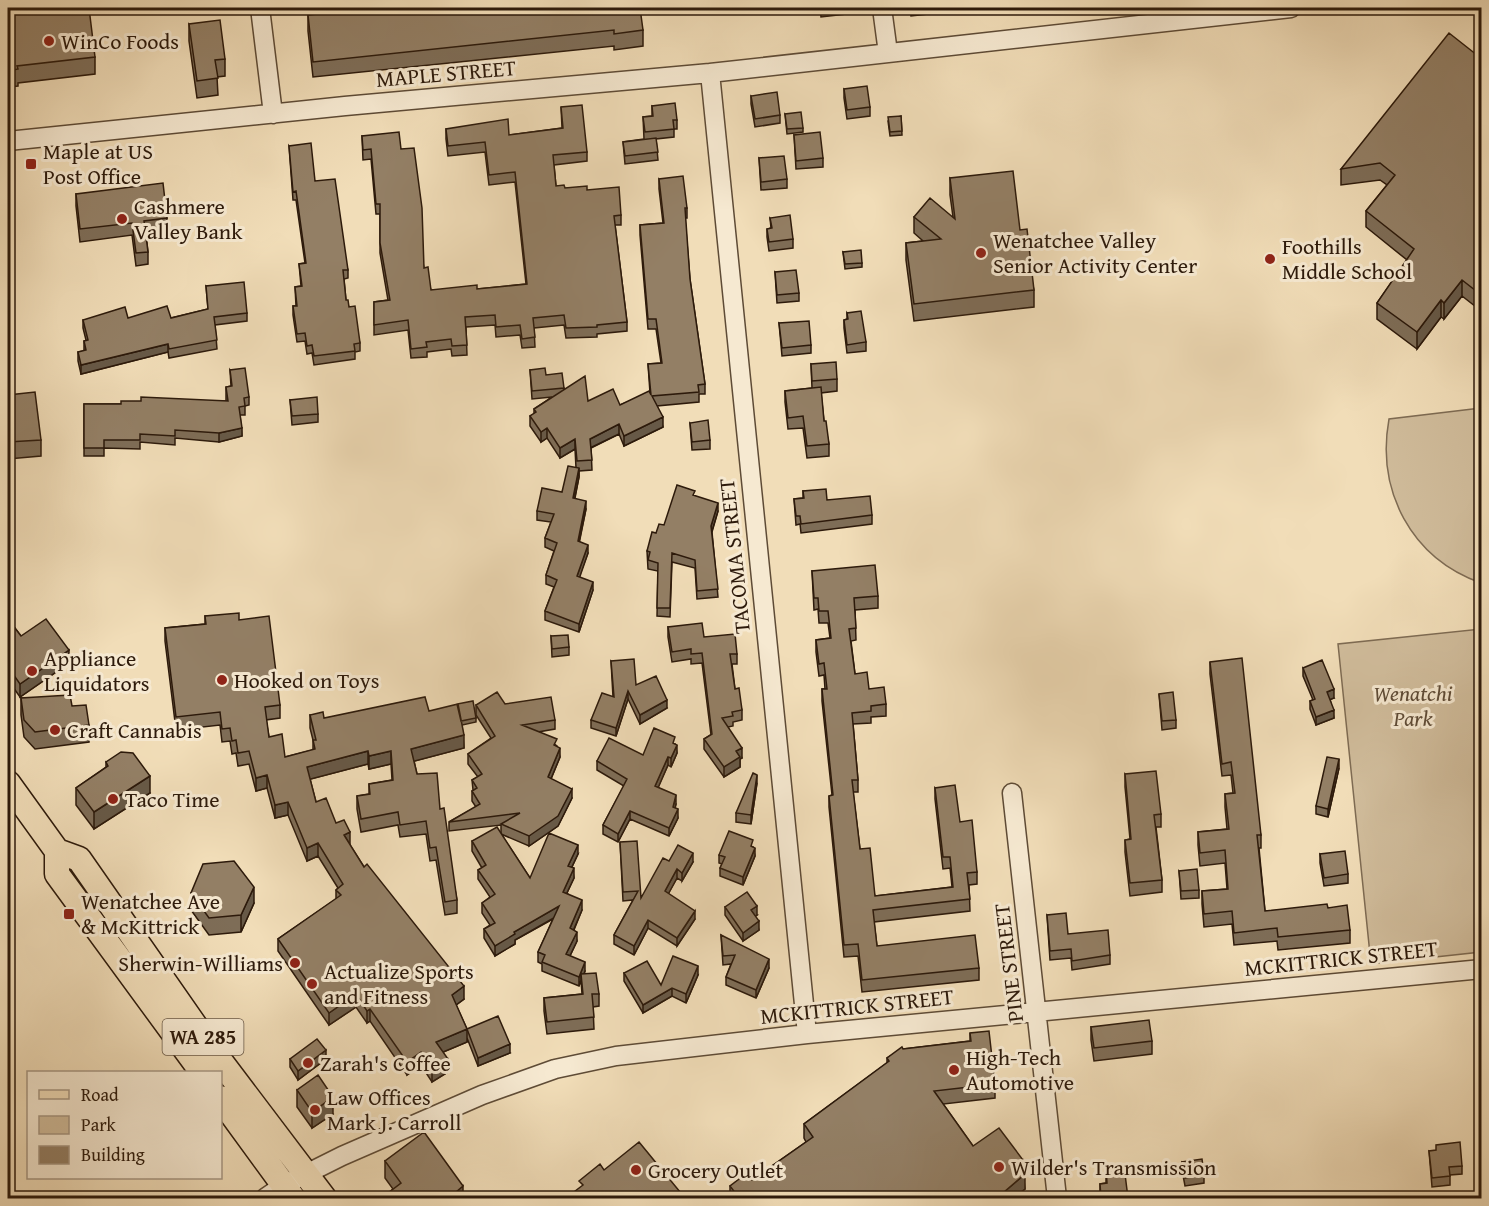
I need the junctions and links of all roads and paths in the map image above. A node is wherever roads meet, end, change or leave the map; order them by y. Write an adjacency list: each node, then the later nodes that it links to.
1 (260, 8): 6 (street)
2 (882, 8): 4 (street)
3 (1291, 8): 4 (street, MAPLE STREET)
4 (888, 53): 5 (street, MAPLE STREET)
5 (710, 73): 6 (street, MAPLE STREET); 13 (street, TACOMA STREET)
6 (273, 114): 7 (street, MAPLE STREET)
7 (8, 141)
8 (8, 783): 10 (main road, WA 285)
9 (1012, 793): 12 (street, PINE STREET)
10 (57, 851): 14 (main road, WA 285); 16 (main road, WA 285)
11 (1482, 969): 12 (street, MCKITTRICK STREET)
12 (1038, 1012): 13 (street, MCKITTRICK STREET); 19 (street, PINE STREET)
13 (807, 1034): 16 (street, MCKITTRICK STREET)
14 (201, 1071)
15 (222, 1101): 17 (main road)
16 (306, 1174): 17 (street, MCKITTRICK STREET); 18 (main road, WA 285)
17 (281, 1194)
18 (324, 1198)
19 (1056, 1198)

